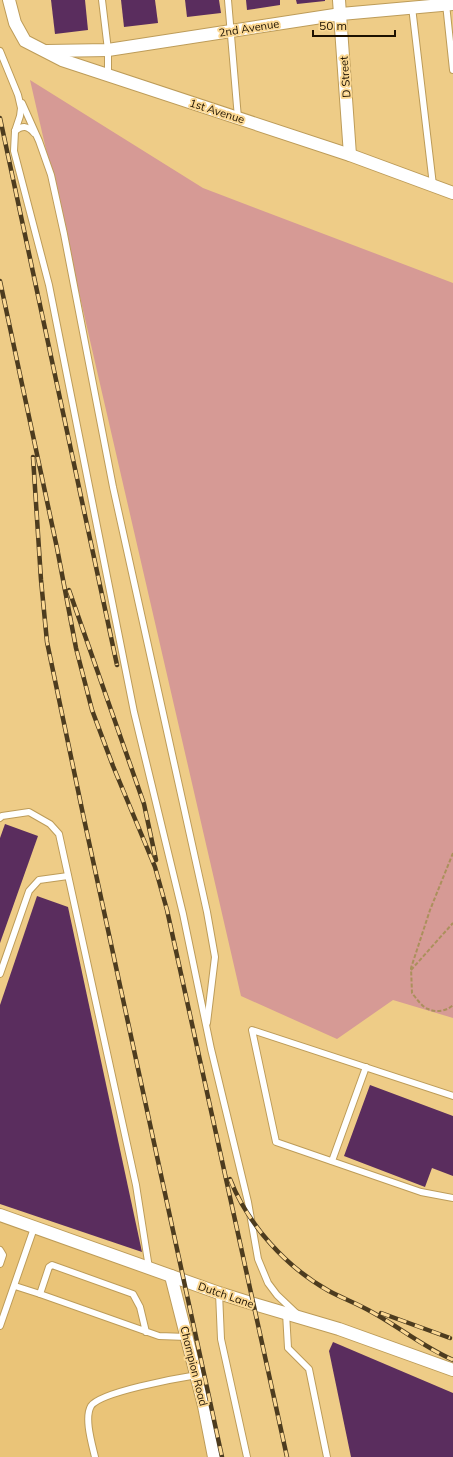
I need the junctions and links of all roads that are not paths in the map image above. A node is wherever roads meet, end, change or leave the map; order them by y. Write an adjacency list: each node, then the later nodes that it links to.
1 (9, 0): 11 (street, 1st Avenue)
2 (102, 0): 9 (lane)
3 (228, 0): 8 (lane)
4 (339, 0): 7 (street, D Street)
5 (449, 4): 6 (street, 2nd Avenue); 12 (lane)
6 (412, 7): 7 (street, 2nd Avenue); 19 (lane)
7 (341, 14): 8 (street, 2nd Avenue); 18 (street, D Street)
8 (231, 30): 9 (street, 2nd Avenue); 15 (lane)
9 (108, 50): 11 (street, 2nd Avenue); 13 (lane)
10 (0, 51): 14 (lane)
11 (46, 51): 13 (street, 1st Avenue)
12 (453, 70)
13 (108, 75): 15 (street, 1st Avenue)
14 (19, 98): 16 (lane); 17 (lane)
15 (238, 118): 18 (street, 1st Avenue)
16 (15, 131): 17 (lane); 24 (lane)
17 (39, 140): 24 (lane)
18 (350, 155): 19 (street, 1st Avenue)
19 (433, 185): 20 (street, 1st Avenue)
20 (453, 193)
21 (0, 818): 22 (lane)
22 (68, 876): 23 (lane); 33 (lane)
23 (0, 974)
24 (207, 1030): 39 (lane)
25 (366, 1067): 26 (lane); 27 (lane); 27 (lane)
26 (453, 1096)
27 (332, 1161): 28 (lane)
28 (453, 1198)
29 (0, 1216): 30 (street, Dutch Lane)
30 (34, 1228): 33 (street, Dutch Lane); 35 (lane)
31 (0, 1250): 32 (lane)
32 (0, 1264)
33 (149, 1268): 34 (street, Dutch Lane)
34 (171, 1276): 36 (street, Dutch Lane); 42 (street, Champion Road)
35 (14, 1286): 37 (lane); 40 (lane)
36 (219, 1293): 38 (street, Dutch Lane); 47 (lane)
37 (40, 1294): 41 (lane); 41 (lane)
38 (286, 1313): 39 (street, Dutch Lane); 48 (lane)
39 (300, 1318): 43 (street, Dutch Lane)
40 (0, 1326)
41 (146, 1332): 42 (lane)
42 (187, 1337): 44 (street, Champion Road)
43 (453, 1370)
44 (197, 1375): 45 (lane); 46 (street, Champion Road)
45 (94, 1457)
46 (214, 1457)
47 (247, 1457)
48 (327, 1457)

